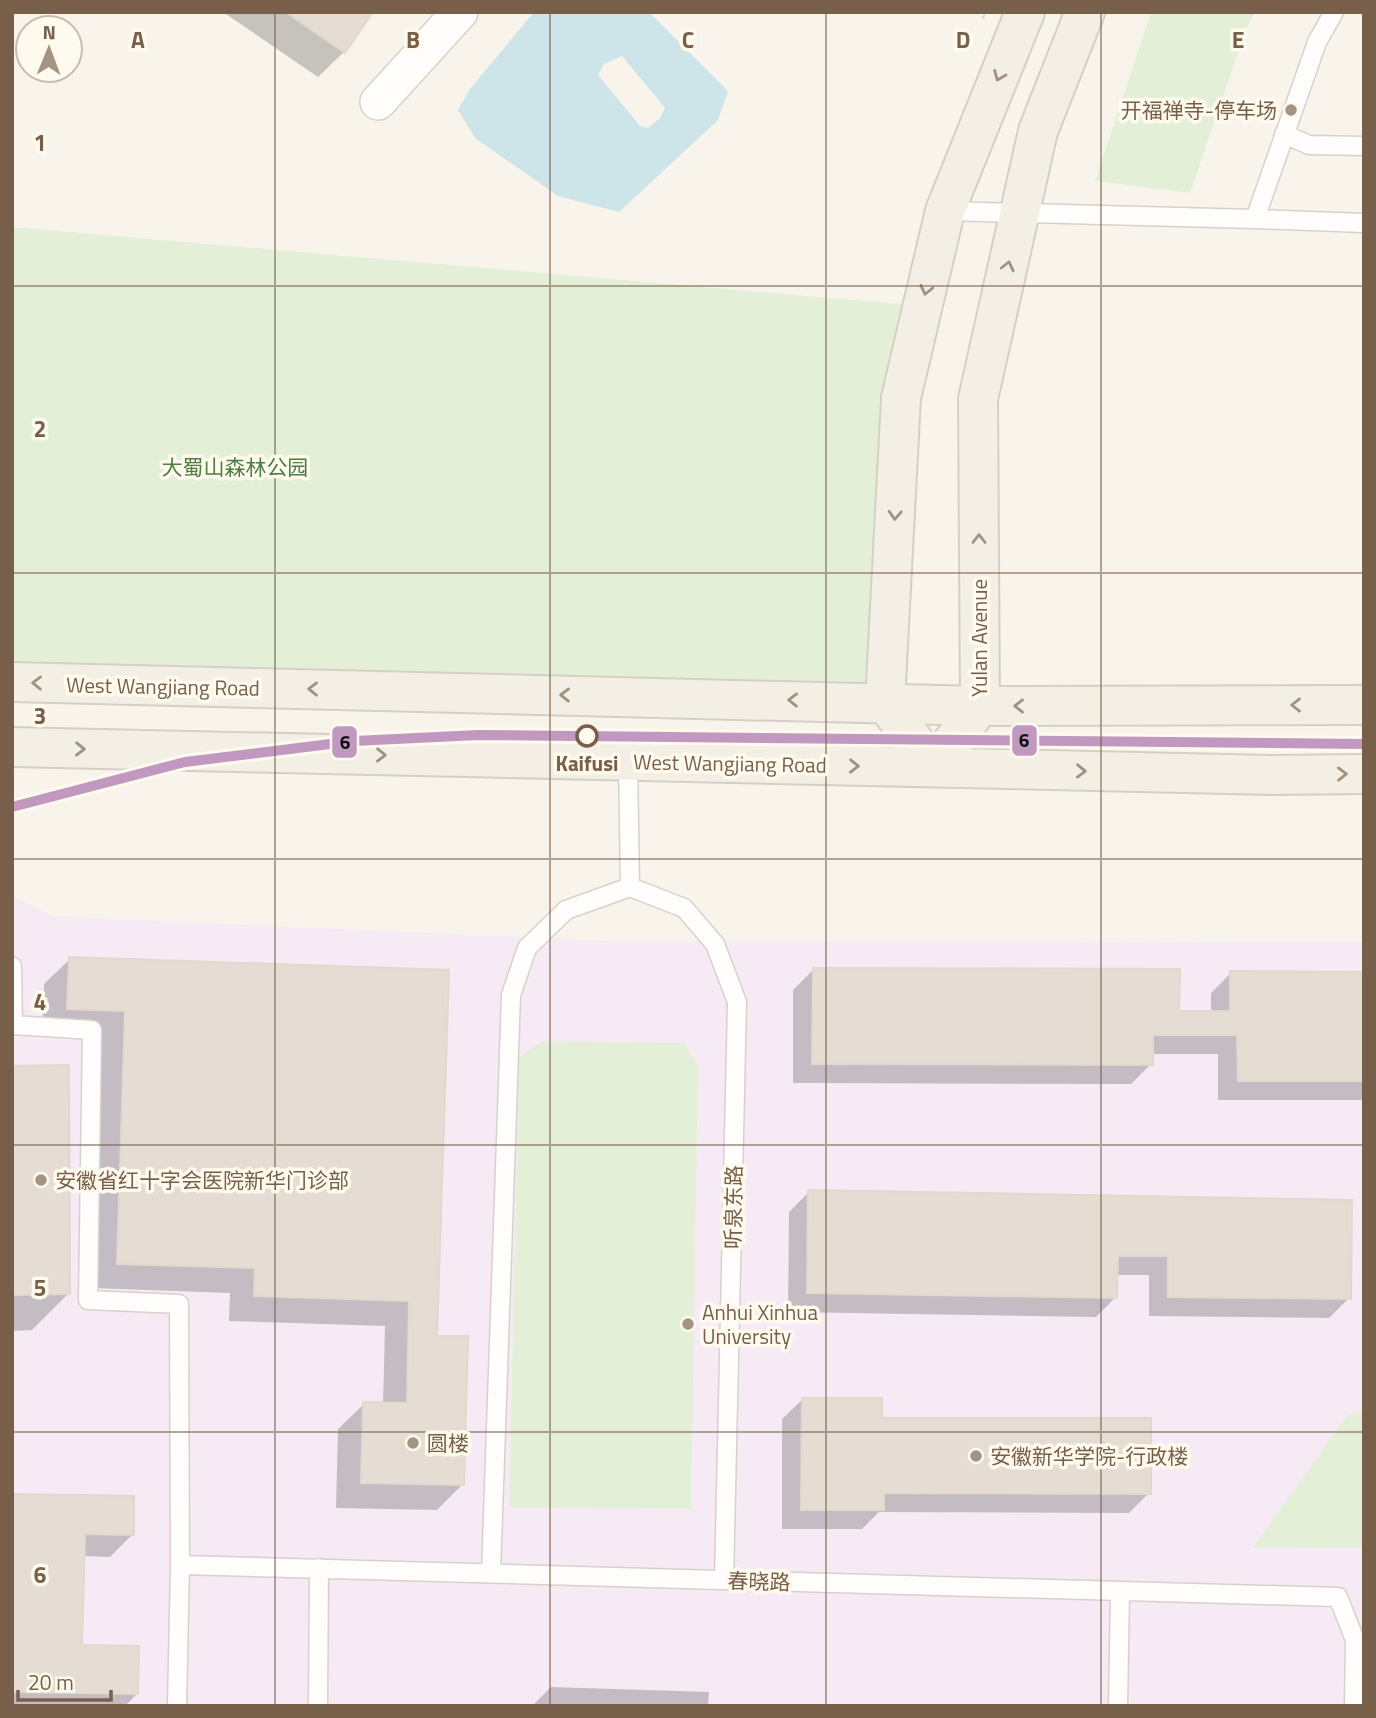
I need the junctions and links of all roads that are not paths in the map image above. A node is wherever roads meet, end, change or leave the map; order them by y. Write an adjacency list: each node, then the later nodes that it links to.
1 (460, 12): 5 (street)
2 (1024, 12): 8 (main road, one-way to 8)
3 (1086, 12): 9 (main road, Yulan Avenue)
4 (1334, 12): 6 (lane)
5 (378, 103)
6 (1284, 134): 7 (lane); 10 (lane)
7 (1364, 146)
8 (945, 211): 9 (lane); 13 (main road, one-way to 13)
9 (1020, 213): 10 (lane); 15 (main road, Yulan Avenue, one-way to 9)
10 (1255, 219): 11 (lane)
11 (1364, 223)
12 (12, 682): 13 (main road, West Wangjiang Road, one-way to 12)
13 (886, 702): 15 (main road, West Wangjiang Road); 18 (main road)
14 (1364, 705): 15 (main road, West Wangjiang Road, one-way to 15)
15 (980, 706): 18 (main road, Yulan Avenue)
16 (12, 747): 17 (main road, West Wangjiang Road, one-way to 17)
17 (628, 761): 18 (main road, West Wangjiang Road, one-way to 18); 20 (lane)
18 (933, 767): 19 (main road, West Wangjiang Road, one-way to 19)
19 (1364, 774)
20 (630, 887): 24 (lane); 25 (lane, 听泉东路)
21 (12, 966): 22 (lane)
22 (180, 1565): 23 (lane, 春晓路); 27 (lane)
23 (319, 1568): 24 (lane, 春晓路); 28 (lane)
24 (491, 1573): 25 (lane, 春晓路)
25 (724, 1580): 26 (lane, 春晓路)
26 (1120, 1591): 29 (lane); 30 (lane, 春晓路)
27 (177, 1706)
28 (318, 1706)
29 (1118, 1706)
30 (1354, 1706)

